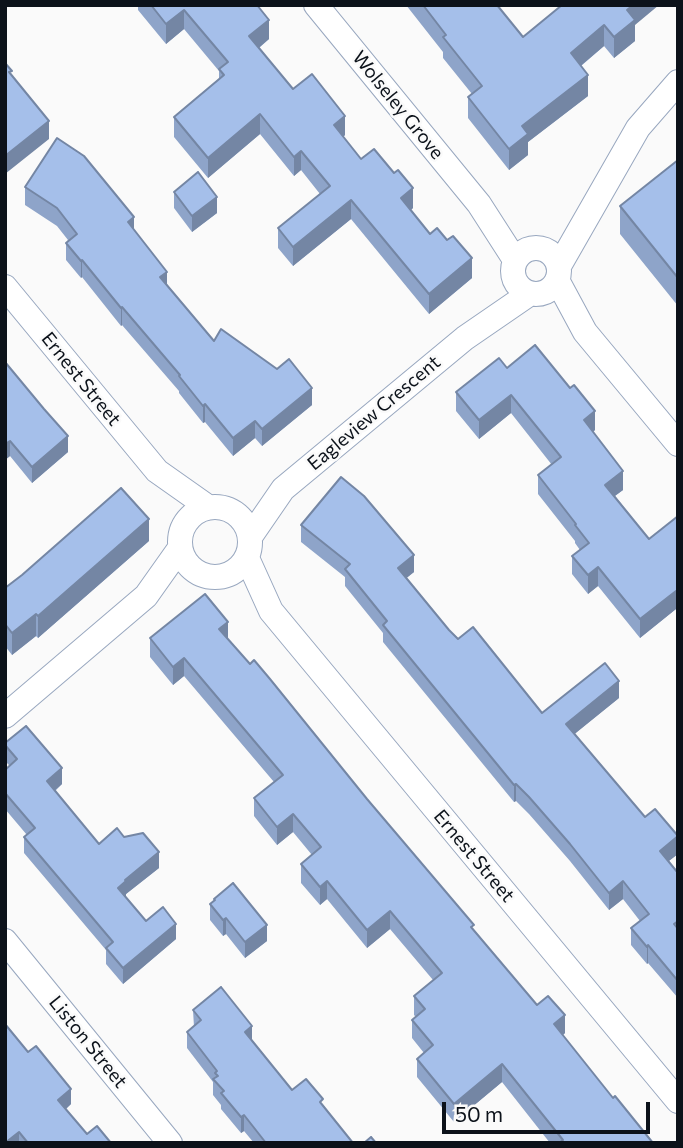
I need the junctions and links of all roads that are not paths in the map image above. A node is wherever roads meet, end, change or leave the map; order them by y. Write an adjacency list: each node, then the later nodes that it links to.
1 (316, 5): 3 (street, Wolseley Grove)
2 (678, 82): 3 (street, Eagleview Crescent)
3 (536, 263): 5 (street, Eagleview Crescent); 6 (street, Wolseley Grove); 7 (street, Eagleview Crescent)
4 (5, 287): 9 (street, Ernest Street)
5 (533, 294): 6 (street, Wolseley Grove); 7 (street, Eagleview Crescent)
6 (585, 332): 8 (street, Wolseley Grove)
7 (465, 338): 10 (street, Eagleview Crescent)
8 (678, 444)
9 (157, 471): 11 (street, Ernest Street); 12 (street, Ernest Street)
10 (283, 488): 11 (street, Eagleview Crescent); 13 (street, Eagleview Crescent)
11 (220, 509): 12 (street); 13 (street)
12 (181, 539): 14 (street); 15 (street)
13 (248, 548): 14 (street); 16 (street, Ernest Street)
14 (211, 576): 15 (street); 16 (street, Ernest Street)
15 (146, 596): 17 (street)
16 (271, 611): 19 (street, Ernest Street)
17 (5, 716)
18 (5, 941): 20 (street, Liston Street)
19 (678, 1101)
20 (170, 1143)

